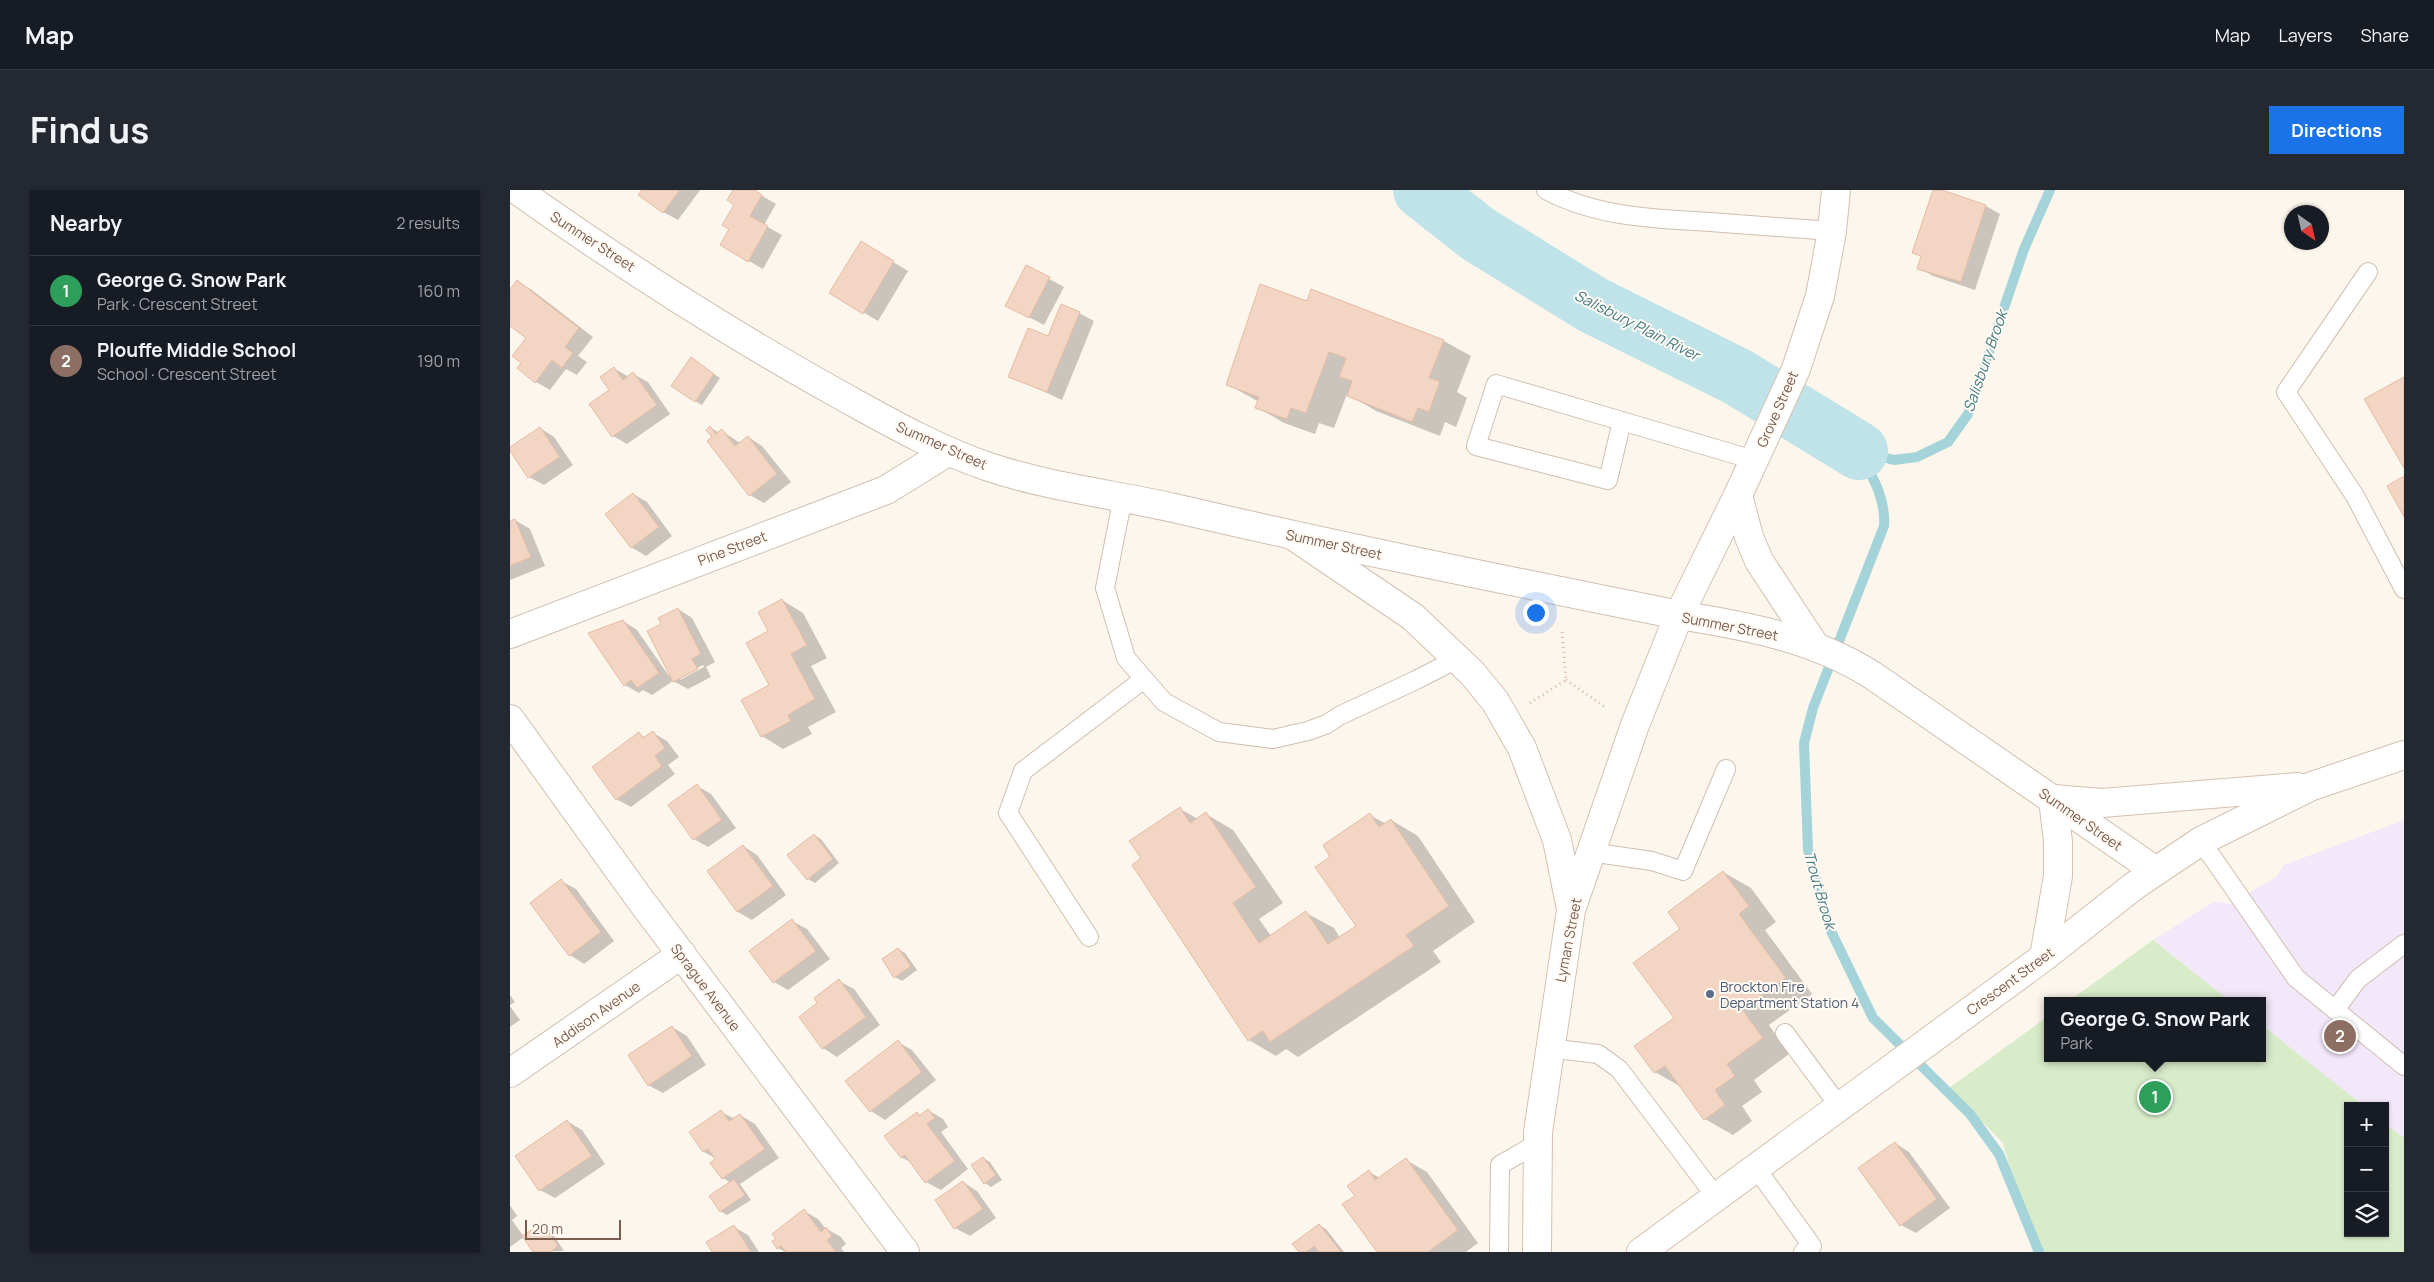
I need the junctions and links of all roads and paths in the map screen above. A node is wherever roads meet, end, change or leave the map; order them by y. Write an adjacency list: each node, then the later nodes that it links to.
1 (517, 190): 7 (street, Summer Street)
2 (1546, 190): 4 (lane)
3 (1836, 190): 4 (street, Grove Street)
4 (1832, 231): 8 (street, Grove Street)
5 (2368, 272): 12 (lane)
6 (1622, 421): 6 (lane); 8 (lane)
7 (949, 451): 10 (street, Summer Street); 15 (street, Pine Street)
8 (1758, 451): 9 (street, Grove Street)
9 (1738, 495): 13 (street, Grove Street); 16 (street)
10 (1123, 497): 11 (street, Summer Street); 18 (lane)
11 (1295, 537): 13 (street, Summer Street); 17 (street)
12 (2404, 589)
13 (1679, 616): 16 (street, Summer Street); 28 (street, Lyman Street)
14 (1562, 631): 19 (path)
15 (510, 634)
16 (1815, 646): 26 (street, Summer Street)
17 (1457, 659): 18 (lane); 30 (street)
18 (1144, 679): 31 (lane)
19 (1566, 680): 20 (path); 21 (path)
20 (1605, 706)
21 (1525, 707)
22 (510, 719): 33 (street, Sprague Avenue)
23 (2404, 755): 25 (street, Crescent Street)
24 (1726, 769): 28 (lane)
25 (2312, 786): 26 (street); 27 (street, Crescent Street)
26 (2052, 799): 29 (street, Summer Street); 34 (street)
27 (2201, 842): 29 (street, Crescent Street); 35 (lane)
28 (1590, 852): 30 (street, Lyman Street)
29 (2156, 871): 34 (street, Crescent Street)
30 (1571, 910): 37 (street, Lyman Street)
31 (1089, 936)
32 (2404, 944): 35 (lane)
33 (682, 954): 39 (street, Addison Avenue); 45 (street, Sprague Avenue)
34 (2044, 957): 40 (street, Crescent Street)
35 (2335, 1010): 38 (lane)
36 (1785, 1033): 40 (lane)
37 (1549, 1048): 41 (street, Lyman Street); 43 (lane)
38 (2404, 1066)
39 (510, 1074)
40 (1839, 1106): 42 (street, Crescent Street)
41 (1538, 1143): 46 (lane); 47 (street, Lyman Street)
42 (1756, 1168): 43 (street, Crescent Street); 44 (lane)
43 (1716, 1197): 48 (street, Crescent Street)
44 (1811, 1250)
45 (905, 1252)
46 (1500, 1252)
47 (1537, 1252)
48 (1641, 1252)

